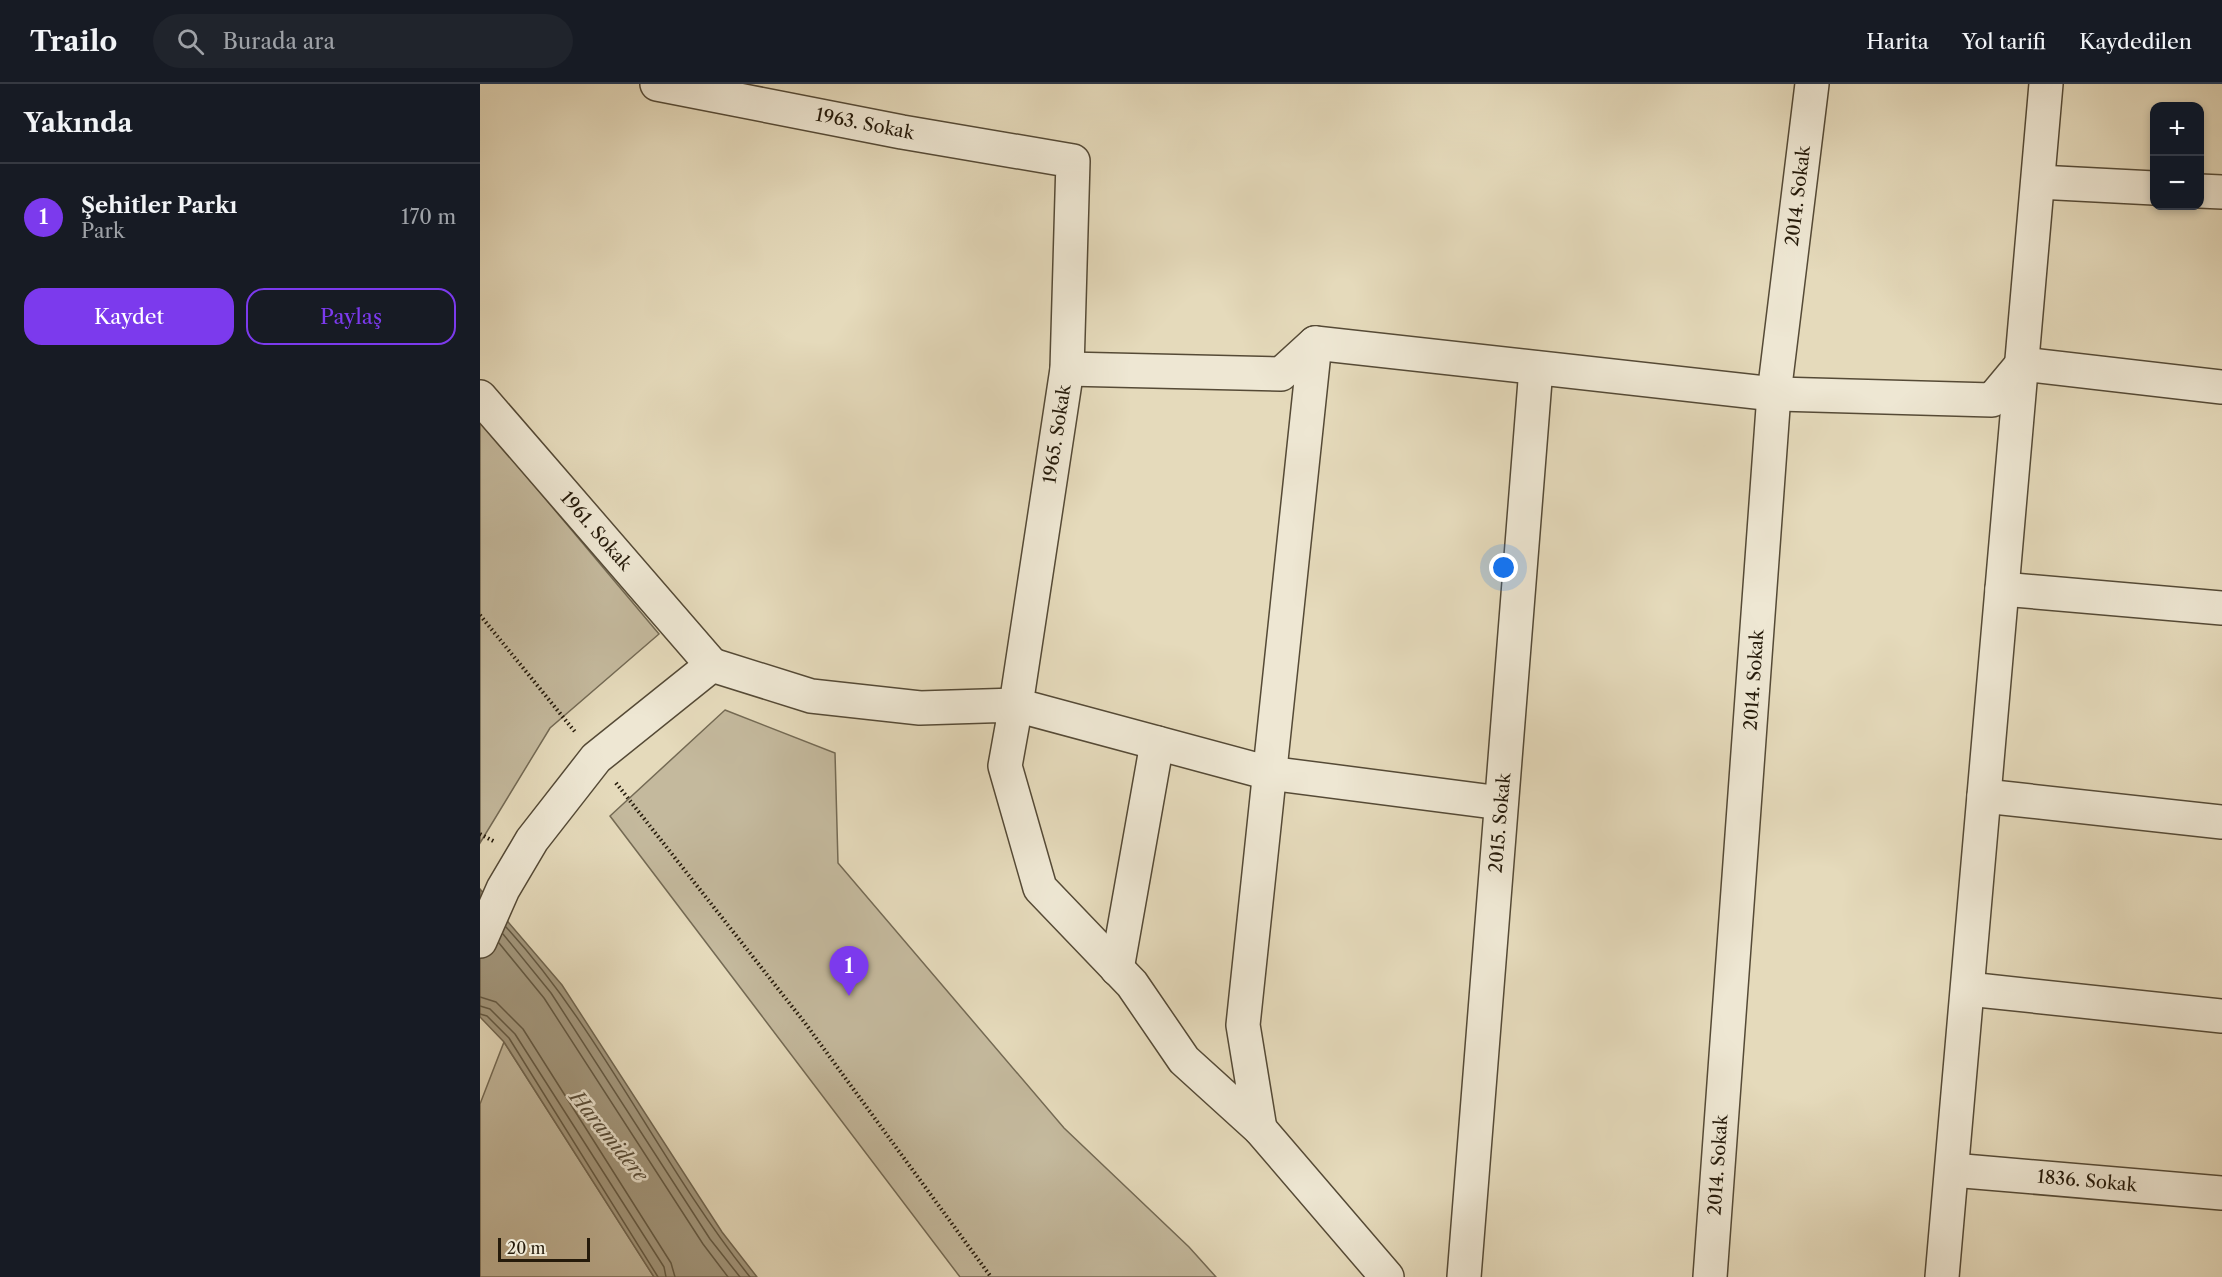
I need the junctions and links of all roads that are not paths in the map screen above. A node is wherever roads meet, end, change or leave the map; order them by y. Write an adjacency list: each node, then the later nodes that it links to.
1 (657, 84): 4 (street, 1963. Sokak)
2 (1812, 84): 14 (street, 2014. Sokak)
3 (2046, 84): 5 (street)
4 (1073, 161): 12 (street, 1965. Sokak)
5 (2038, 182): 6 (street); 10 (street)
6 (2150, 188)
7 (2204, 191): 8 (street)
8 (2222, 192)
9 (1315, 343): 11 (street); 12 (street); 21 (street)
10 (2022, 364): 13 (street); 14 (street); 16 (street)
11 (1536, 368): 14 (street); 23 (street, 2015. Sokak)
12 (1067, 369): 19 (street, 1965. Sokak)
13 (2222, 387)
14 (1774, 394): 34 (street, 2014. Sokak)
15 (480, 398): 18 (street, 1961. Sokak)
16 (2002, 589): 17 (street); 22 (street)
17 (2222, 608)
18 (712, 665): 19 (street); 25 (street)
19 (1016, 705): 20 (street); 26 (street, 1965. Sokak)
20 (1157, 743): 21 (street); 26 (street)
21 (1269, 773): 23 (street); 29 (street)
22 (1984, 796): 24 (street); 27 (street)
23 (1501, 803): 33 (street, 2015. Sokak)
24 (2222, 822)
25 (480, 941)
26 (1117, 969): 29 (street, 1965. Sokak)
27 (1968, 989): 28 (street); 30 (street)
28 (2222, 1016)
29 (1260, 1129): 32 (street, 1965. Sokak)
30 (1952, 1170): 31 (street, 1836. Sokak); 35 (street)
31 (2222, 1193)
32 (1387, 1277)
33 (1464, 1277)
34 (1710, 1277)
35 (1942, 1277)

